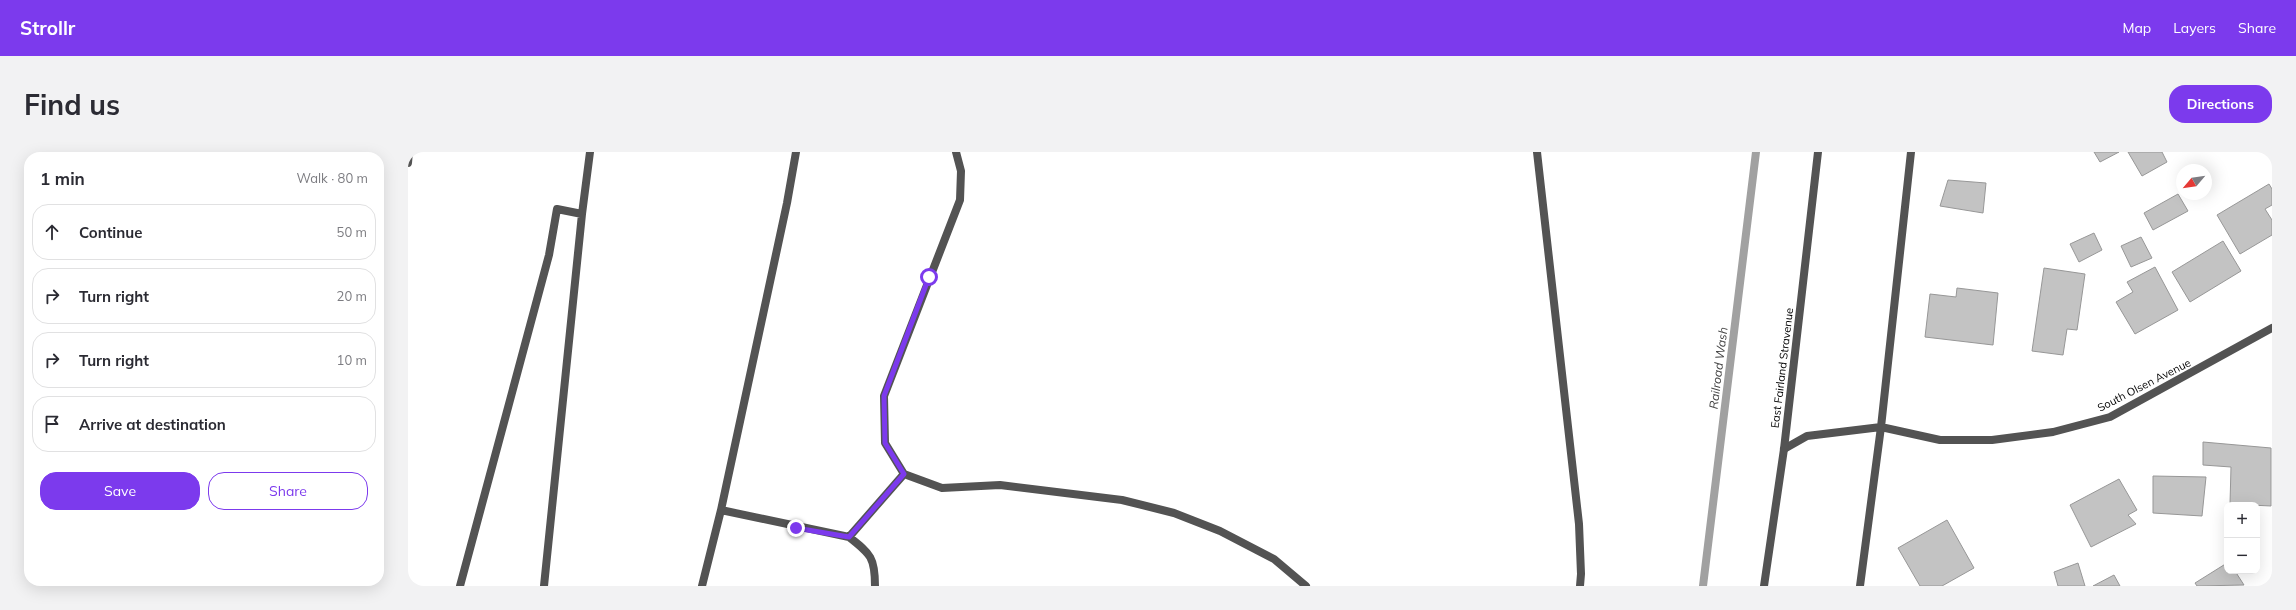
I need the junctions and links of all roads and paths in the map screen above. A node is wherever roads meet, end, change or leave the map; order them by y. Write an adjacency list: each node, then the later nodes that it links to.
1 (409, 152): 8 (street)
2 (590, 152): 9 (street)
3 (796, 152): 14 (street)
4 (956, 152): 13 (street)
5 (1537, 152): 21 (street)
6 (1818, 152): 12 (street, East Fairland Stravenue)
7 (1911, 152): 11 (street)
8 (408, 163)
9 (582, 214): 16 (street); 17 (street)
10 (2272, 328): 11 (street, South Olsen Avenue)
11 (1881, 427): 12 (street, South Olsen Avenue); 23 (street)
12 (1784, 449): 22 (street, East Fairland Stravenue)
13 (904, 474): 15 (street); 20 (street)
14 (721, 510): 15 (street); 18 (street)
15 (849, 537): 19 (street)
16 (460, 586)
17 (544, 586)
18 (702, 586)
19 (875, 586)
20 (1306, 586)
21 (1580, 586)
22 (1764, 586)
23 (1860, 586)

